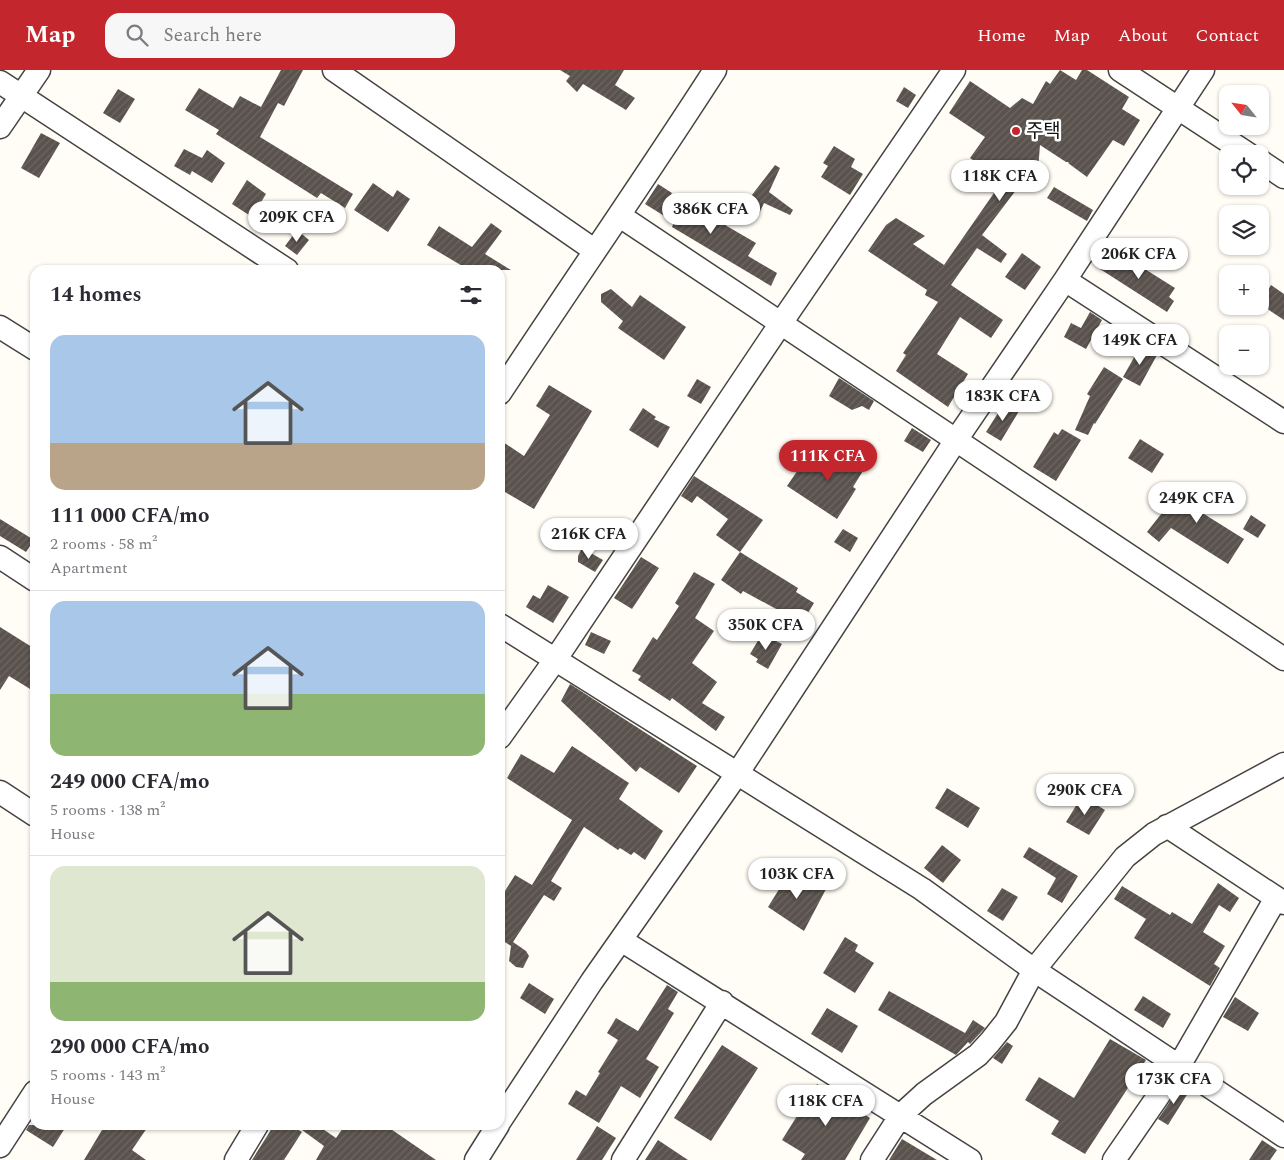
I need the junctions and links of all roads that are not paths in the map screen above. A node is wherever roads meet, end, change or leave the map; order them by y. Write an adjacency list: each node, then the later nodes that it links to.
1 (39, 70): 8 (street)
2 (334, 70): 15 (street)
3 (714, 70): 14 (street)
4 (954, 70): 18 (street)
5 (1120, 70): 9 (street)
6 (1203, 70): 9 (street)
7 (0, 82): 8 (street)
8 (20, 96): 10 (street); 16 (street)
9 (1178, 109): 11 (street); 17 (street)
10 (0, 127)
11 (1234, 145)
12 (1269, 168): 13 (street)
13 (1284, 177)
14 (620, 216): 15 (street); 18 (street)
15 (594, 250): 21 (street)
16 (280, 265)
17 (1065, 280): 22 (street); 23 (street)
18 (781, 323): 23 (street); 28 (street)
19 (0, 327): 20 (street)
20 (30, 346)
21 (505, 385)
22 (1284, 422)
23 (956, 440): 27 (street); 31 (street)
24 (0, 557): 25 (street)
25 (30, 577)
26 (505, 628): 28 (street)
27 (1284, 659)
28 (555, 660): 29 (street); 31 (street)
29 (505, 730)
30 (1284, 764): 34 (street)
31 (737, 774): 36 (street); 37 (street)
32 (0, 792): 33 (street)
33 (30, 813)
34 (1168, 826): 35 (street); 37 (street)
35 (1280, 901): 39 (street)
36 (621, 940): 38 (street); 41 (street)
37 (1034, 970): 39 (street); 42 (street)
38 (722, 1002): 42 (street); 51 (street)
39 (1179, 1066): 45 (street); 54 (street)
40 (30, 1100): 46 (street)
41 (505, 1114)
42 (901, 1115): 52 (street); 53 (street)
43 (254, 1130): 49 (street)
44 (495, 1130): 50 (street)
45 (1284, 1136)
46 (0, 1146)
47 (0, 1156): 48 (street)
48 (5, 1160)
49 (236, 1160)
50 (476, 1160)
51 (622, 1160)
52 (872, 1160)
53 (970, 1160)
54 (1114, 1160)

